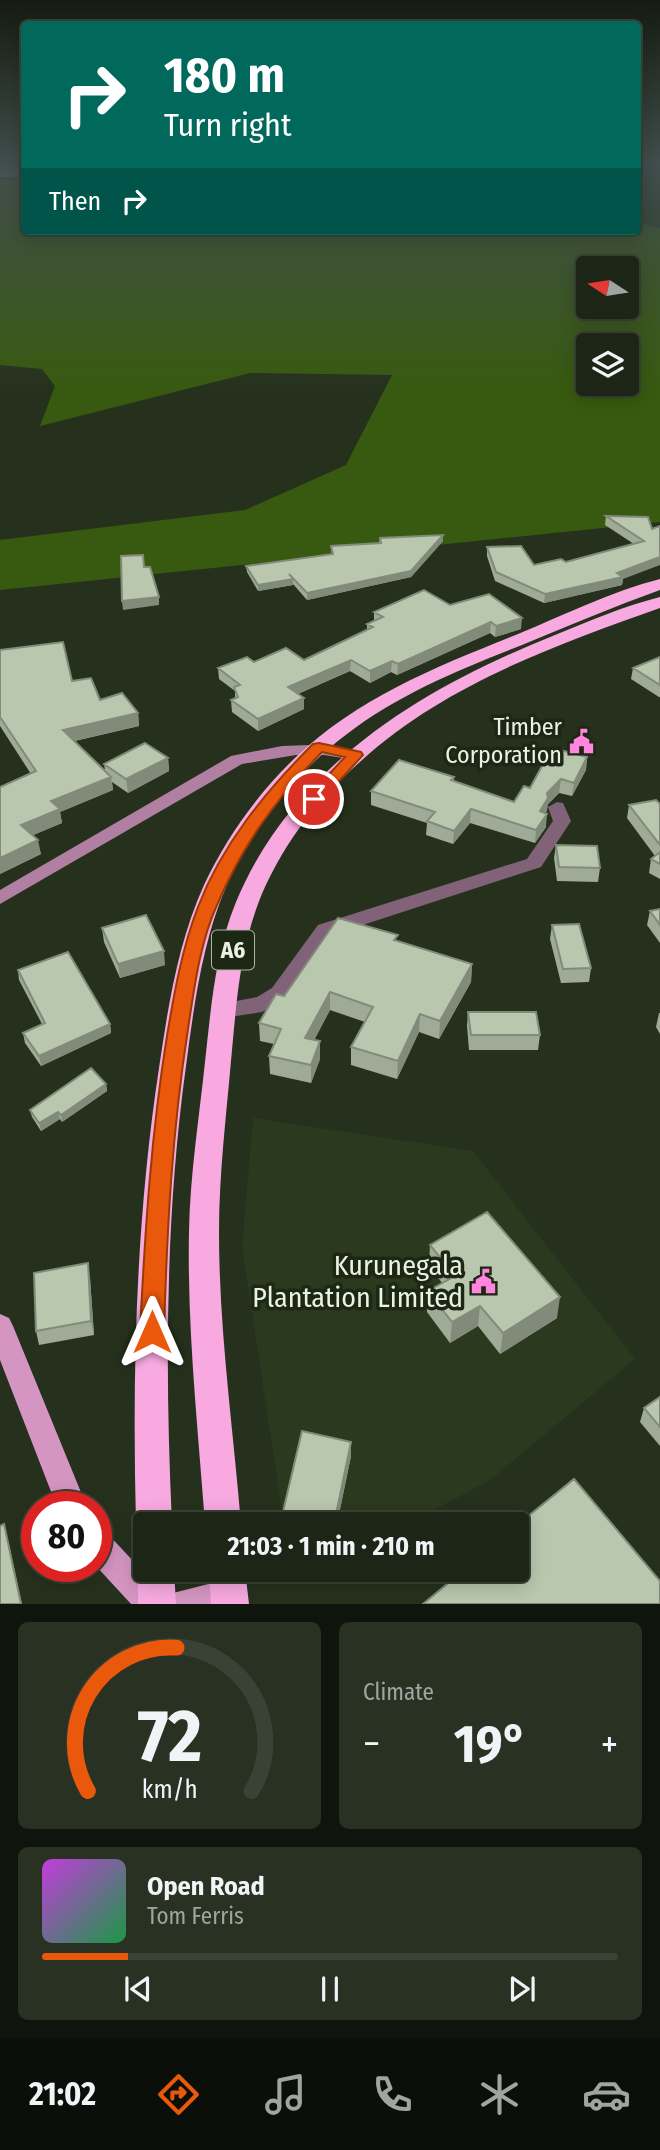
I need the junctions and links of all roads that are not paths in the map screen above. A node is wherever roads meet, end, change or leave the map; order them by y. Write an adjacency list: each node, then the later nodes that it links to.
1 (660, 584): 3 (highway, A6)
2 (660, 602): 4 (highway, A6)
3 (319, 747): 4 (street); 6 (street); 10 (highway, A6)
4 (355, 755): 7 (highway, A6)
5 (557, 807): 7 (street)
6 (0, 898)
7 (223, 1010): 11 (highway, A6)
8 (0, 1326): 9 (main road)
9 (66, 1491)
10 (153, 1512)
11 (222, 1512)
12 (112, 1561): 15 (main road)
13 (156, 1582): 16 (highway)
14 (228, 1589): 17 (main road)
15 (152, 1604)
16 (157, 1604)
17 (184, 1604)

